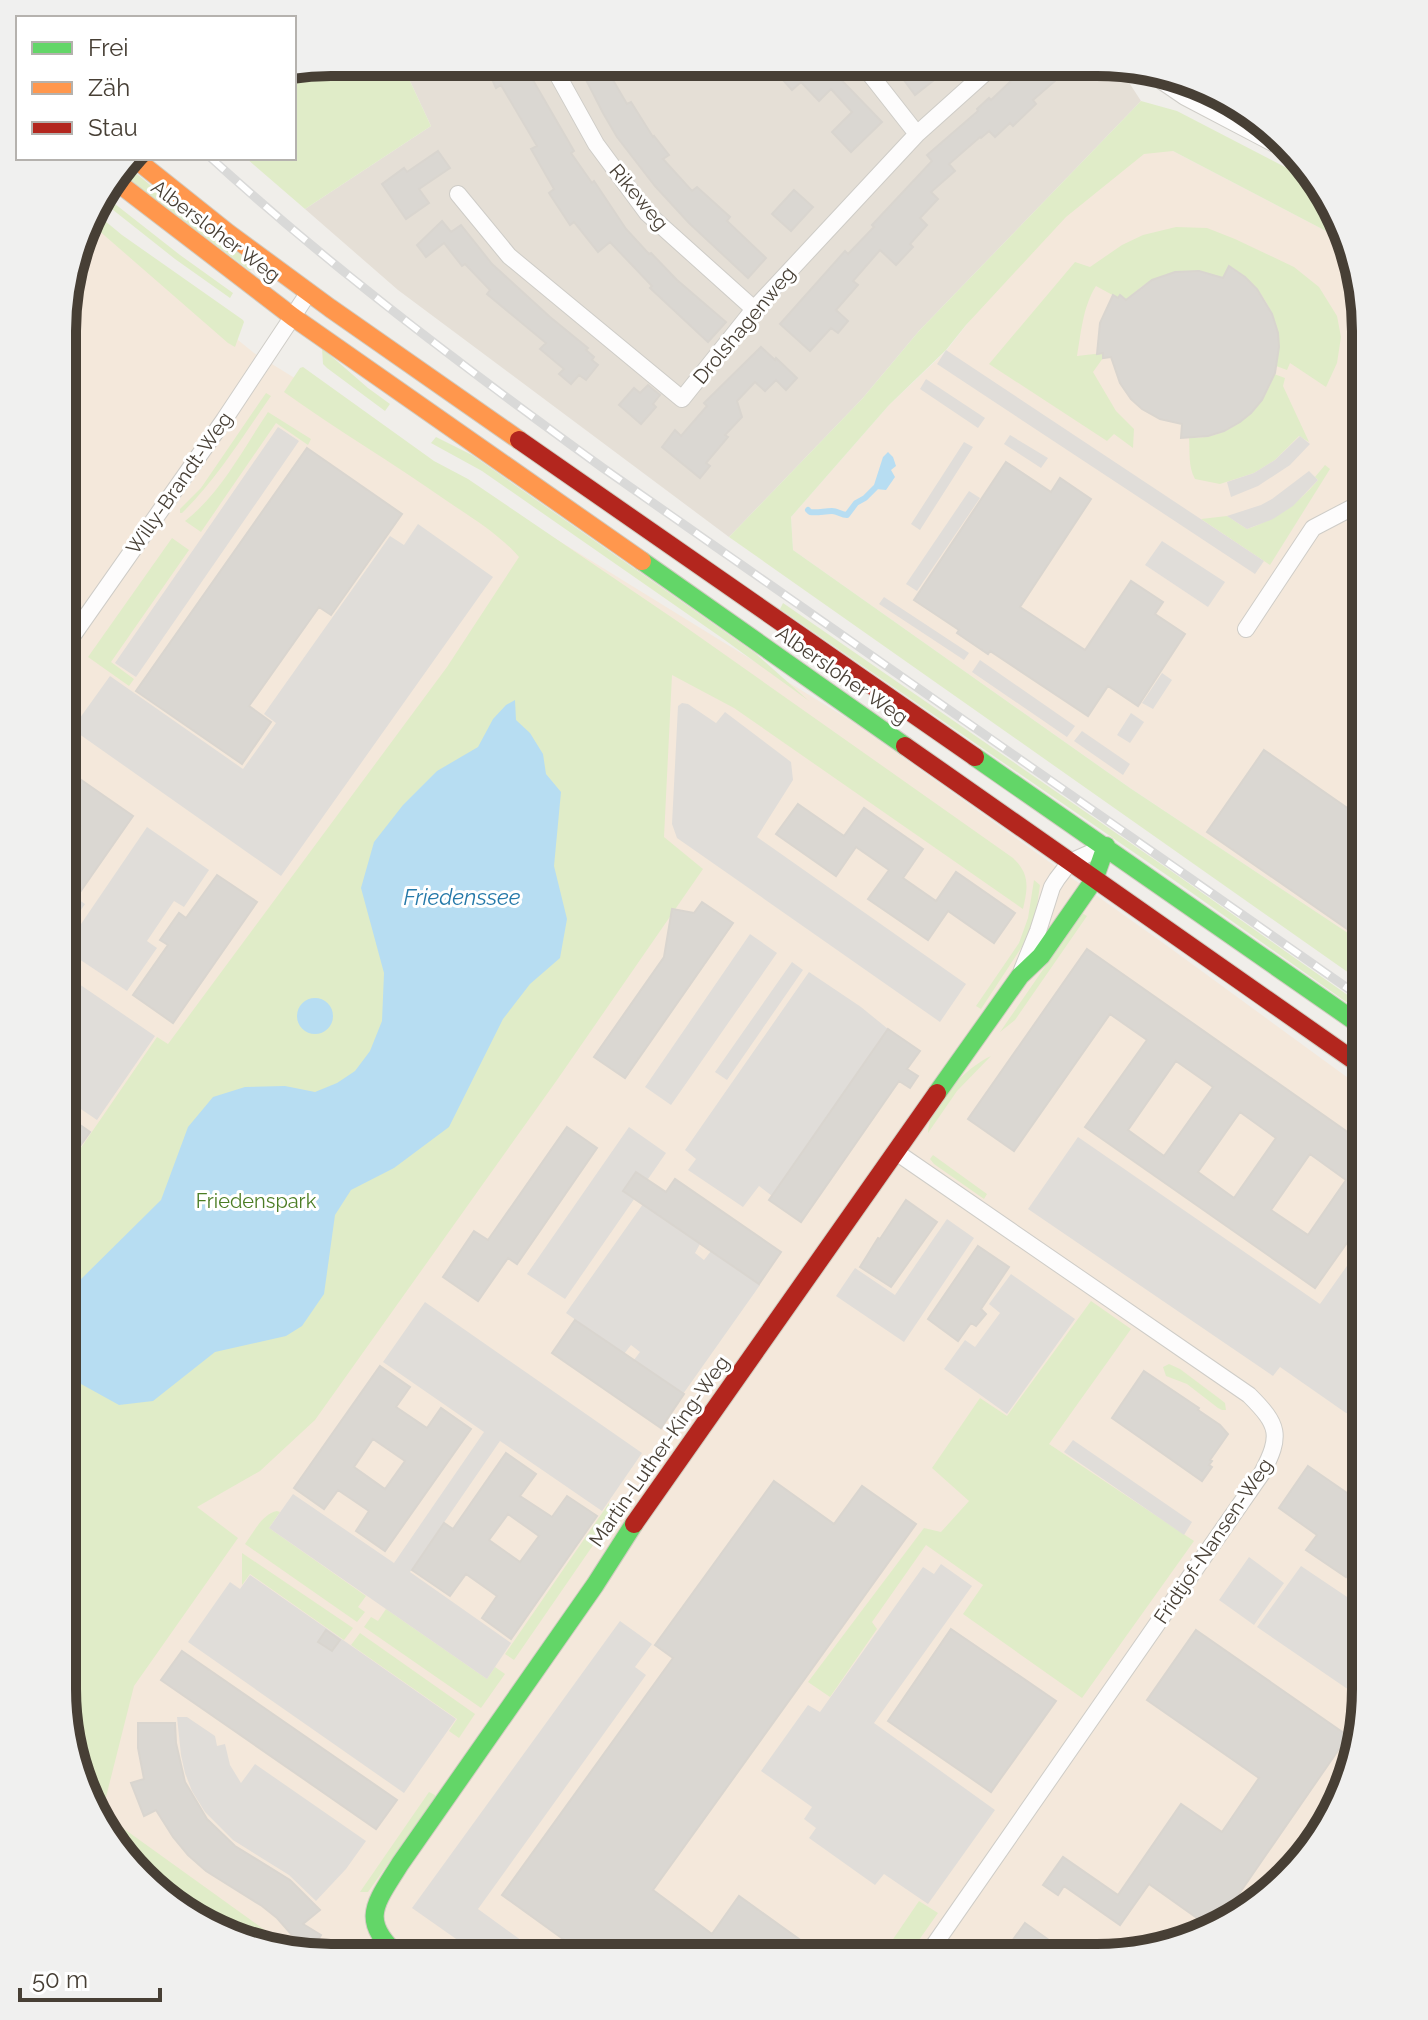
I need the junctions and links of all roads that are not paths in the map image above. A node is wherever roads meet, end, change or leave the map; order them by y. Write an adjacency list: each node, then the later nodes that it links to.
1 (558, 76): 11 (street, Rikeweg)
2 (871, 76): 5 (street)
3 (982, 76): 5 (street, Drolshagenweg)
4 (1172, 88): 6 (street)
5 (917, 134): 11 (street, Drolshagenweg)
6 (1261, 137)
7 (140, 162): 10 (main road, Albersloher Weg)
8 (122, 186): 12 (main road, Albersloher Weg)
9 (458, 194): 11 (street, Drolshagenweg)
10 (309, 292): 12 (street); 16 (main road, Albersloher Weg)
11 (754, 309)
12 (293, 317): 15 (street, Willy-Brandt-Weg); 17 (main road, Albersloher Weg)
13 (1352, 508): 14 (street)
14 (1246, 629)
15 (76, 631)
16 (1106, 846): 17 (street); 18 (main road, Martin-Luther-King-Weg); 20 (main road, Albersloher Weg)
17 (1070, 862): 18 (main road, Albersloher Weg); 19 (street, Martin-Luther-King-Weg)
18 (1094, 880): 19 (main road, Martin-Luther-King-Weg); 21 (main road, Albersloher Weg)
19 (1020, 976): 22 (main road, Martin-Luther-King-Weg)
20 (1351, 1019)
21 (1351, 1059)
22 (896, 1152): 23 (main road, Martin-Luther-King-Weg); 24 (street, Fridtjof-Nansen-Weg)
23 (386, 1944)
24 (935, 1944)

